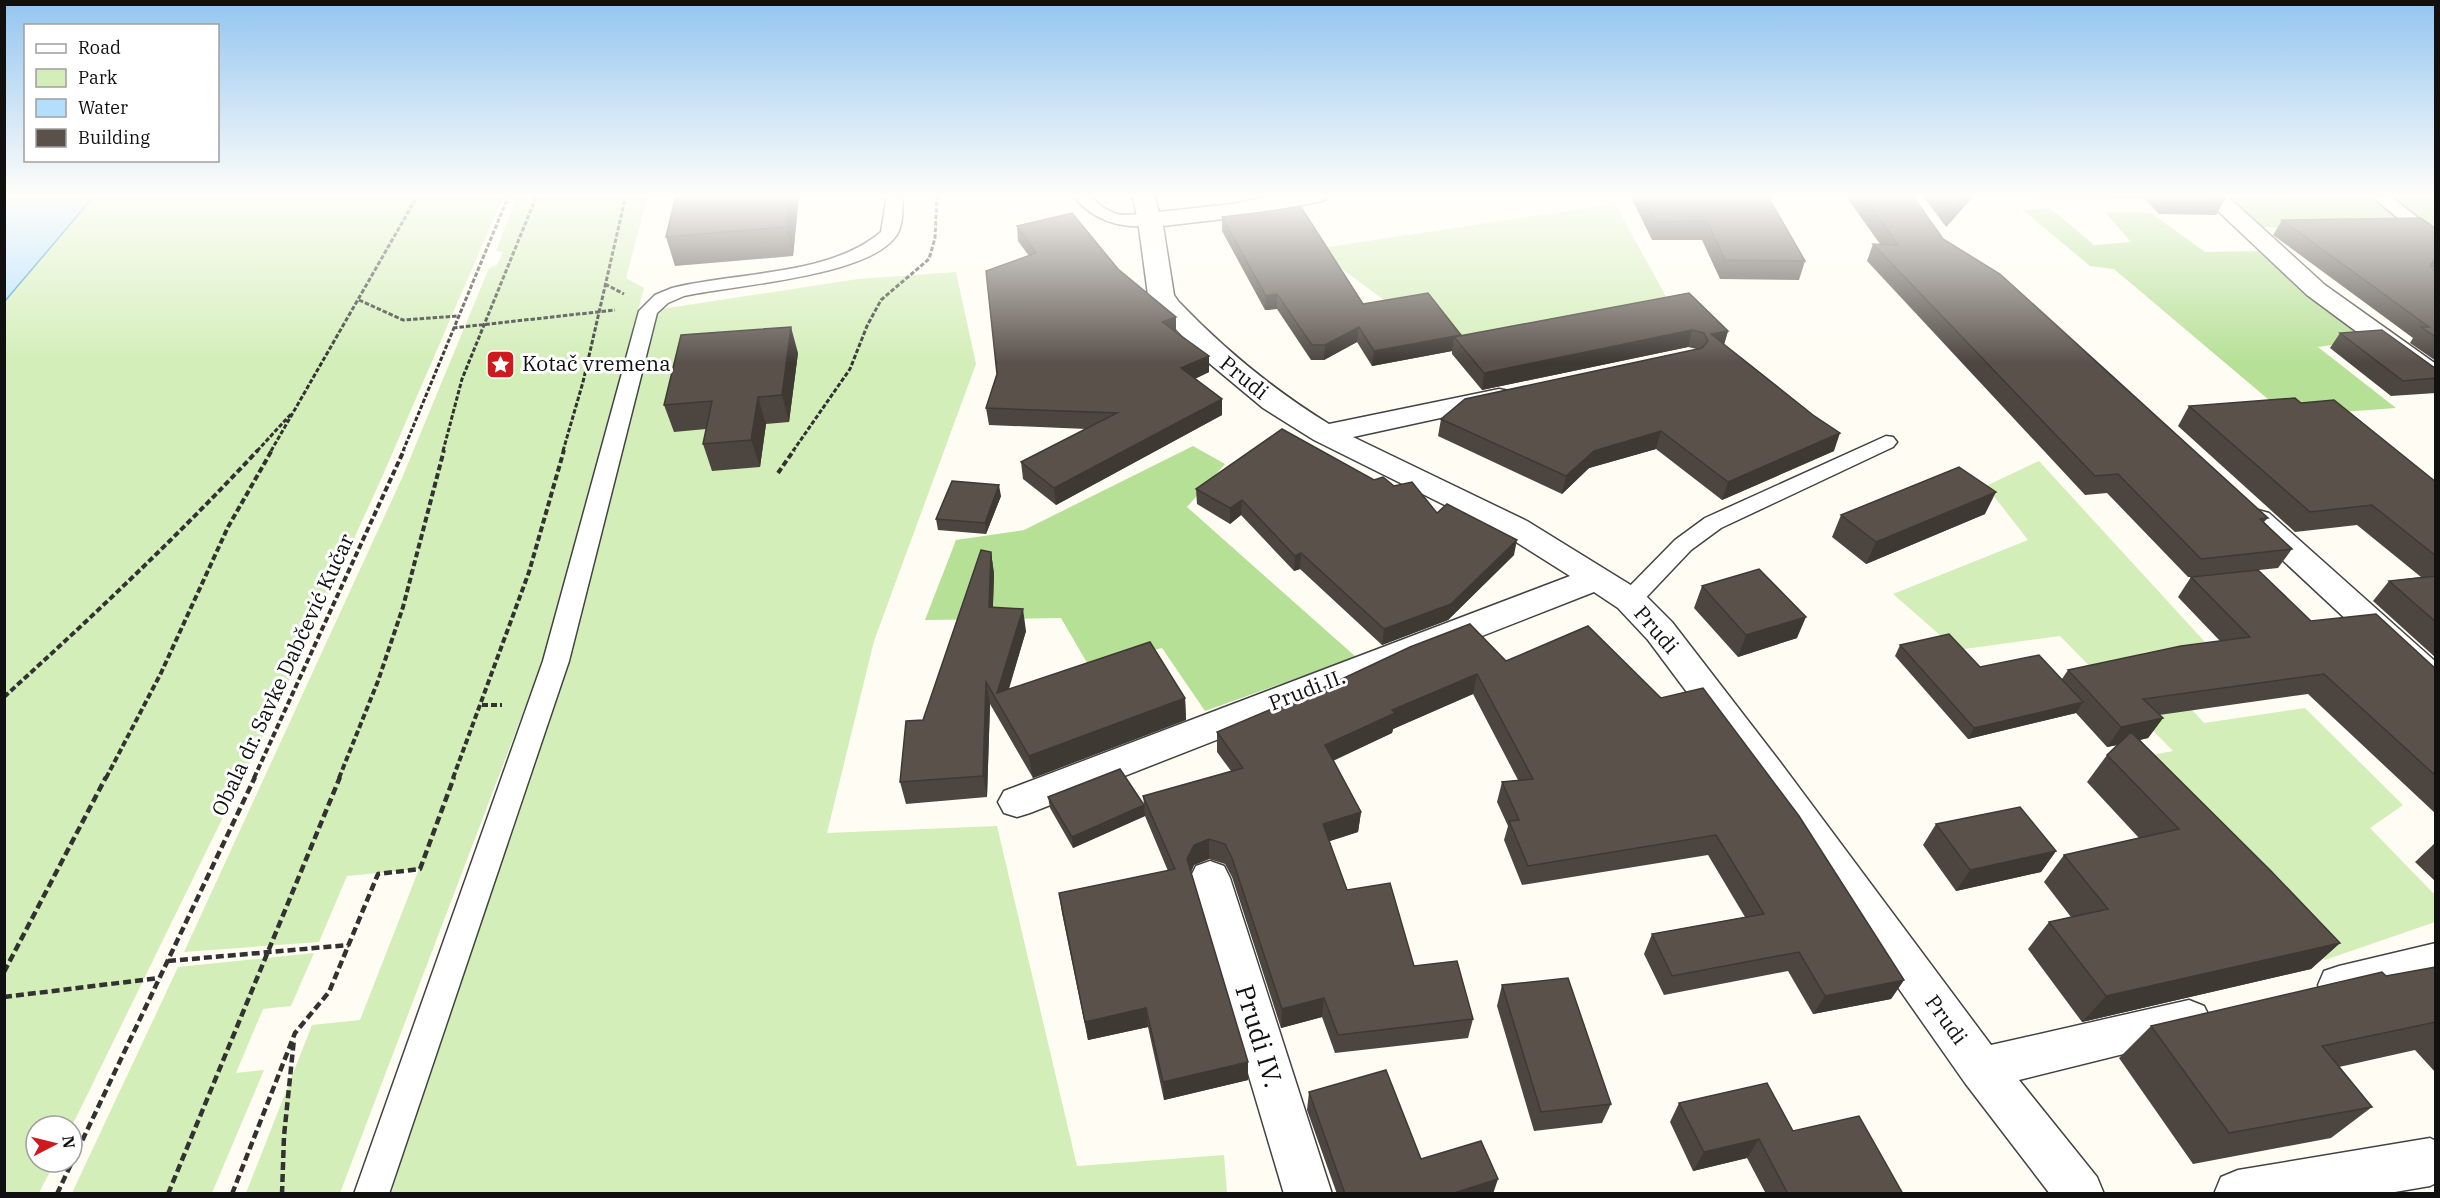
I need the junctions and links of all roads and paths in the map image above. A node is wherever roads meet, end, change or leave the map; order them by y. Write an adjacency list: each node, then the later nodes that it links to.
1 (387, 251): 9 (path)
2 (485, 251): 12 (path, Obala dr. Savke Dabčević Kučar)
3 (514, 251): 13 (path)
4 (613, 251): 11 (path)
5 (868, 251): 48 (lane)
6 (931, 251): 20 (path)
7 (1153, 251): 18 (street, Prudi)
8 (2273, 251): 15 (street)
9 (359, 300): 12 (path); 17 (path)
10 (616, 310): 11 (path)
11 (598, 312): 13 (path); 27 (path)
12 (458, 316): 14 (path, Obala dr. Savke Dabčević Kučar)
13 (485, 324): 14 (path); 31 (path)
14 (453, 328): 32 (path, Obala dr. Savke Dabčević Kučar)
15 (2436, 377)
16 (1529, 391): 18 (street)
17 (296, 409): 25 (path); 34 (path)
18 (1324, 434): 22 (street, Prudi)
19 (1886, 442): 23 (lane)
20 (778, 473)
21 (2238, 502): 24 (street)
22 (1597, 578): 23 (street, Prudi); 28 (street, Prudi II.)
23 (1630, 600): 40 (street, Prudi)
24 (2428, 668)
25 (4, 696)
26 (512, 704): 27 (path)
27 (482, 705): 30 (path)
28 (1017, 802)
29 (1210, 878): 49 (street, Prudi IV.)
30 (349, 945): 31 (path); 39 (path)
31 (269, 953): 32 (path); 45 (path)
32 (168, 962): 35 (path, Obala dr. Savke Dabčević Kučar)
33 (2436, 962): 36 (street)
34 (4, 972)
35 (159, 978): 37 (path); 41 (path, Obala dr. Savke Dabčević Kučar)
36 (2307, 992)
37 (4, 997)
38 (2226, 1011): 40 (street)
39 (295, 1033): 46 (path); 47 (path)
40 (1981, 1068): 50 (street, Prudi)
41 (84, 1137)
42 (2430, 1162): 51 (street)
43 (66, 1174): 44 (path, Obala dr. Savke Dabčević Kučar)
44 (57, 1194)
45 (168, 1194)
46 (232, 1194)
47 (282, 1194)
48 (370, 1194)
49 (1308, 1194)
50 (2080, 1194)
51 (2238, 1194)

